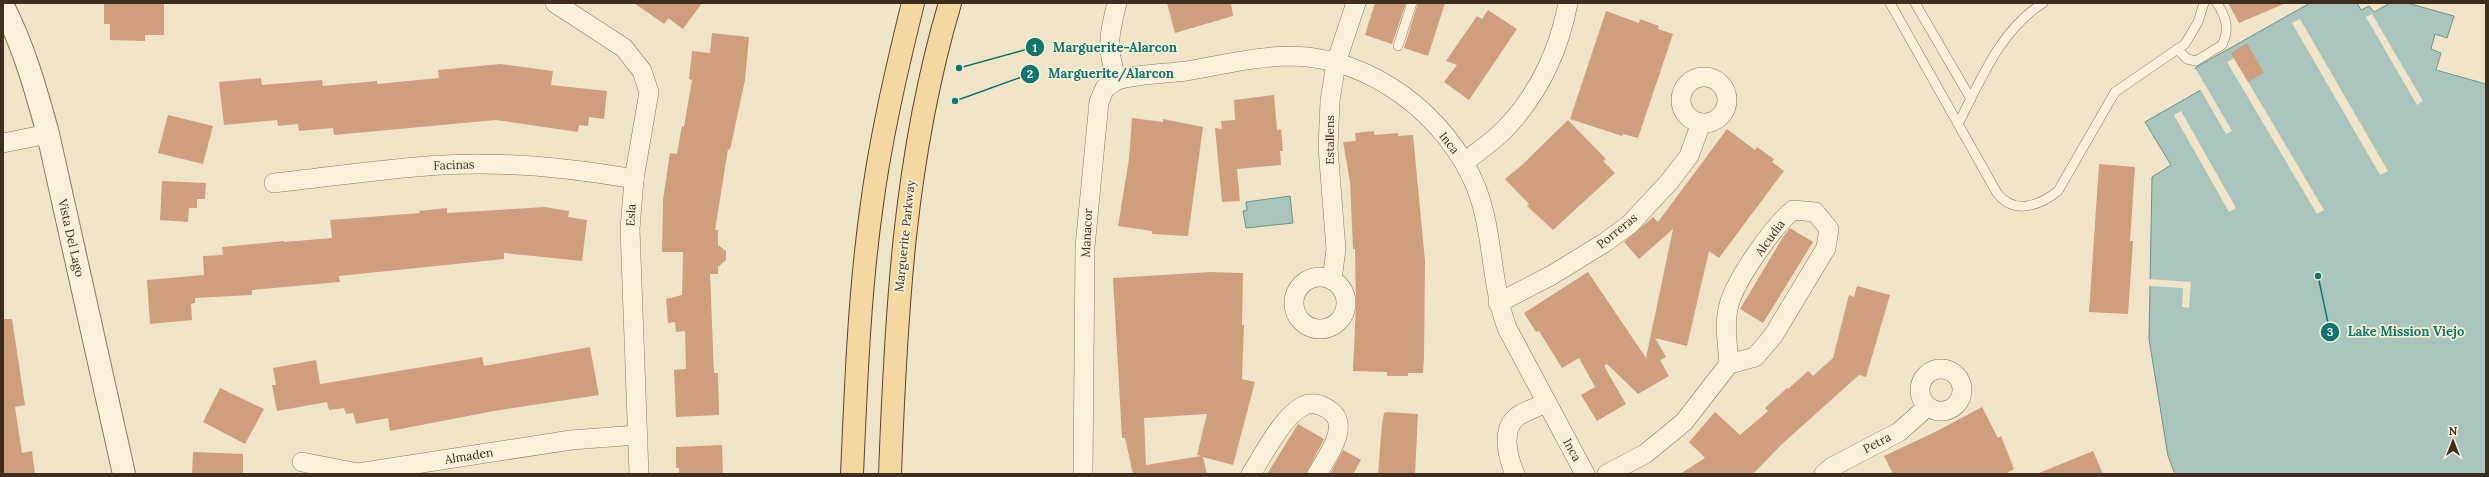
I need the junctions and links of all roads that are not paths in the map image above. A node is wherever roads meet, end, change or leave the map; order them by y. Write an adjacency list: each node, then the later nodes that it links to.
1 (555, 3): 24 (street, Esla)
2 (913, 3): 36 (main road)
3 (950, 3): 37 (main road, Marguerite Parkway)
4 (1117, 3): 17 (street)
5 (1356, 3): 16 (street, Estallens)
6 (1412, 3): 14 (lane)
7 (1568, 3): 23 (street)
8 (1890, 3): 20 (lane)
9 (1915, 3): 18 (lane)
10 (2043, 3): 18 (lane)
11 (2204, 3): 15 (lane)
12 (2217, 3): 15 (lane)
13 (3, 6): 21 (street, Vista Del Lago)
14 (1398, 46)
15 (2177, 49): 20 (lane)
16 (1336, 63): 17 (street, Inca); 23 (street, Inca); 26 (street, Estallens)
17 (1117, 80): 38 (street, Manacor)
18 (1971, 99): 20 (lane)
19 (1701, 123): 27 (street, Porreras)
20 (1958, 124)
21 (48, 134): 22 (street); 34 (street, Vista Del Lago)
22 (3, 142)
23 (1465, 162): 27 (street, Inca)
24 (634, 179): 25 (street, Facinas); 31 (street, Esla)
25 (274, 182)
26 (1332, 280)
27 (1498, 303): 29 (street, Inca)
28 (1729, 364): 28 (street, Alcudia); 42 (street)
29 (1546, 403): 33 (street); 41 (street, Inca)
30 (1927, 407): 43 (street, Petra)
31 (637, 435): 32 (street, Almaden); 35 (street, Esla)
32 (302, 462)
33 (1509, 470)
34 (124, 474)
35 (639, 474)
36 (852, 474)
37 (890, 474)
38 (1082, 474)
39 (1251, 474): 40 (street)
40 (1317, 474)
41 (1585, 474)
42 (1607, 474)
43 (1824, 474)

